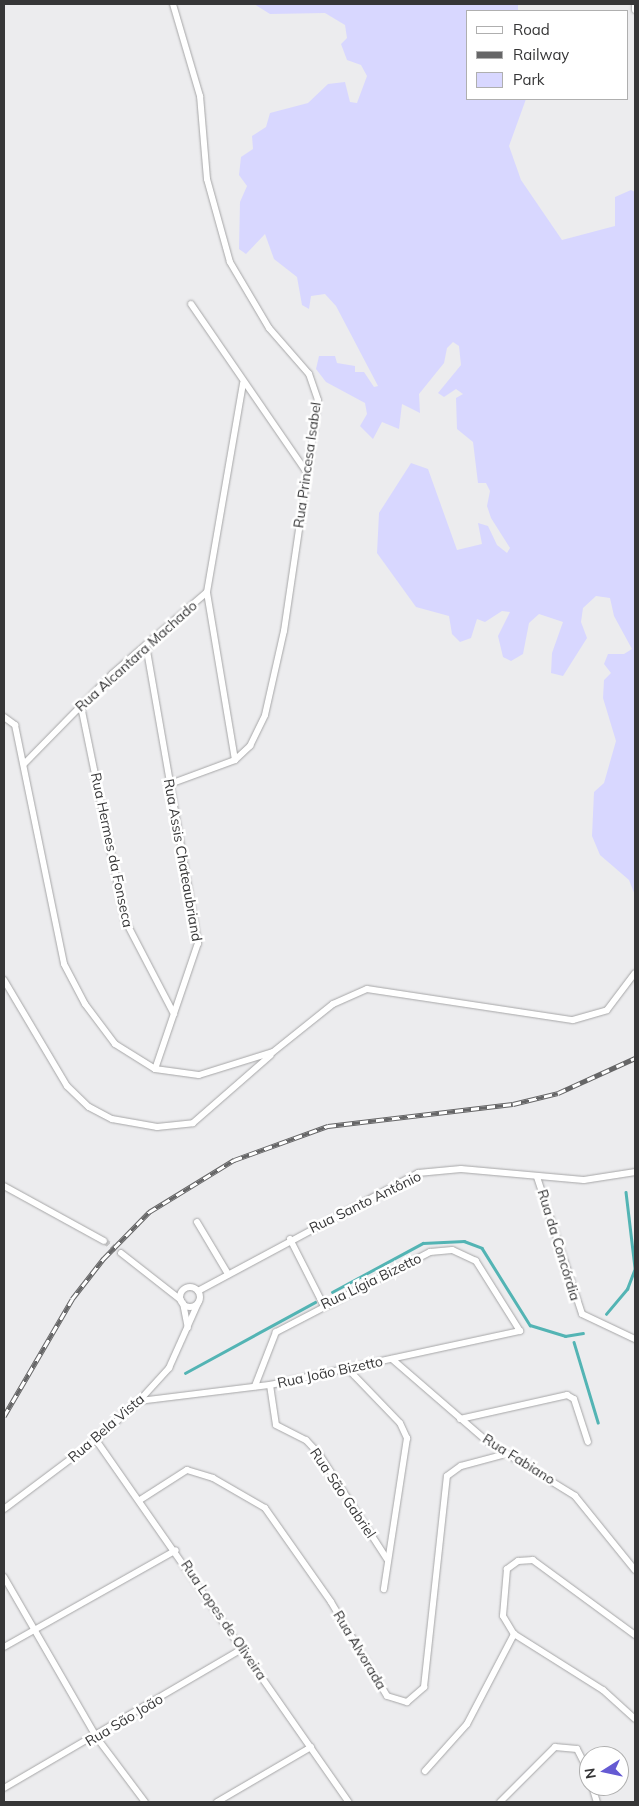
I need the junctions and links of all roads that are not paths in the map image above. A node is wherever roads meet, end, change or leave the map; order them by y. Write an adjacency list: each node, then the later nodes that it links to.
1 (173, 4): 6 (street, Rua Princesa Isabel)
2 (635, 4): 3 (street)
3 (635, 10)
4 (191, 304): 5 (street)
5 (243, 383): 6 (street); 7 (street)
6 (304, 470): 11 (street, Rua Princesa Isabel)
7 (207, 592): 8 (street, Rua Alcantara Machado); 11 (street)
8 (146, 645): 9 (street, Rua Alcantara Machado); 13 (street, Rua Assis Chateaubriand)
9 (80, 706): 12 (street, Rua Alcantara Machado); 16 (street, Rua Hermes da Fonseca)
10 (4, 717): 12 (street)
11 (236, 760): 13 (street, Rua Princesa Isabel)
12 (24, 764): 18 (street)
13 (170, 784): 16 (street, Rua Assis Chateaubriand)
14 (635, 973): 17 (street)
15 (4, 980): 17 (street)
16 (174, 1014): 18 (street, Rua Assis Chateaubriand)
17 (273, 1052): 18 (street)
18 (155, 1069)
19 (635, 1172): 20 (street, Rua Santo Antônio)
20 (537, 1177): 25 (street, Rua Santo Antônio); 37 (street, Rua da Concórdia)
21 (4, 1186): 22 (street)
22 (11, 1190): 23 (street); 26 (street)
23 (4, 1194)
24 (197, 1222): 28 (street)
25 (290, 1239): 28 (street, Rua Santo Antônio); 34 (street)
26 (104, 1241)
27 (121, 1252): 29 (street)
28 (228, 1274): 31 (street, Rua Santo Antônio)
29 (160, 1283): 30 (street); 32 (street)
30 (182, 1291): 31 (street); 32 (street)
31 (198, 1291): 33 (street, Rua Bela Vista)
32 (182, 1301): 33 (street); 35 (street)
33 (199, 1301): 35 (street, Rua Bela Vista)
34 (323, 1304): 36 (street, Rua Lígia Bizetto); 41 (street, Rua Lígia Bizetto)
35 (189, 1330): 42 (street, Rua Bela Vista)
36 (520, 1331): 38 (street, Rua João Bizetto)
37 (635, 1339)
38 (392, 1359): 39 (street, Rua João Bizetto); 43 (street, Rua Fabiano)
39 (347, 1368): 40 (street, Rua João Bizetto); 50 (street, Rua São Gabriel)
40 (270, 1385): 41 (street, Rua João Bizetto); 50 (street, Rua São Gabriel)
41 (255, 1386): 42 (street, Rua João Bizetto)
42 (139, 1401): 44 (street, Rua Bela Vista)
43 (460, 1418): 45 (street); 46 (street, Rua Fabiano)
44 (96, 1440): 47 (street, Rua Lopes de Oliveira); 48 (street, Rua Bela Vista)
45 (588, 1442)
46 (506, 1454): 47 (street, Rua Alvorada); 51 (street, Rua Fabiano)
47 (140, 1500): 49 (street, Rua Lopes de Oliveira)
48 (4, 1510)
49 (176, 1550): 54 (street); 58 (street, Rua Lopes de Oliveira)
50 (387, 1559): 53 (street, Rua São Gabriel)
51 (635, 1570)
52 (4, 1577): 54 (street)
53 (384, 1589)
54 (34, 1629): 57 (street); 60 (street)
55 (514, 1634): 56 (street); 59 (street); 63 (street)
56 (635, 1635)
57 (4, 1647)
58 (242, 1649): 60 (street, Rua São João); 61 (street, Rua Lopes de Oliveira)
59 (635, 1719)
60 (97, 1738): 64 (street, Rua São João); 65 (street)
61 (311, 1747): 66 (street); 67 (street, Rua Lopes de Oliveira)
62 (579, 1753): 68 (street)
63 (425, 1771)
64 (4, 1788)
65 (144, 1802)
66 (217, 1802)
67 (349, 1802)
68 (500, 1802)

